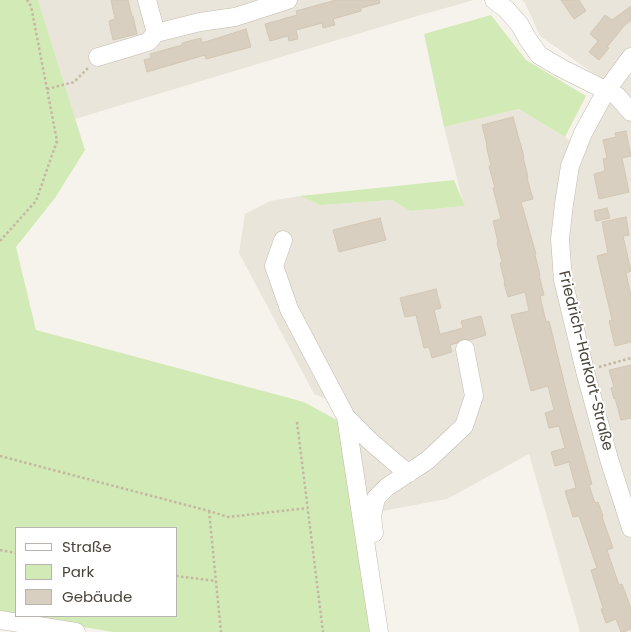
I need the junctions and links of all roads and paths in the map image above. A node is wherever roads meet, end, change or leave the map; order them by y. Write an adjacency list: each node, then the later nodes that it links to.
1 (27, 0): 8 (path)
2 (147, 0): 5 (street)
3 (288, 0): 5 (street)
4 (494, 0): 9 (street)
5 (156, 33): 6 (street)
6 (98, 57): 8 (path)
7 (631, 57): 9 (street, Friedrich-Harkort-Straße)
8 (47, 89): 12 (path)
9 (606, 91): 10 (street); 15 (street, Friedrich-Harkort-Straße)
10 (631, 112)
11 (283, 240): 16 (street)
12 (0, 241)
13 (465, 350): 19 (street)
14 (631, 358): 15 (path)
15 (585, 372): 22 (street, Friedrich-Harkort-Straße)
16 (346, 416): 19 (street); 31 (street)
17 (297, 422): 20 (path)
18 (0, 456): 21 (path)
19 (409, 472): 32 (street)
20 (308, 508): 21 (path); 30 (path)
21 (209, 511): 26 (path)
22 (631, 528)
23 (0, 550): 24 (path)
24 (15, 553)
25 (178, 576): 26 (path)
26 (216, 581): 29 (path)
27 (0, 620): 28 (street)
28 (76, 632)
29 (221, 632)
30 (323, 632)
31 (379, 632)
32 (388, 632)

